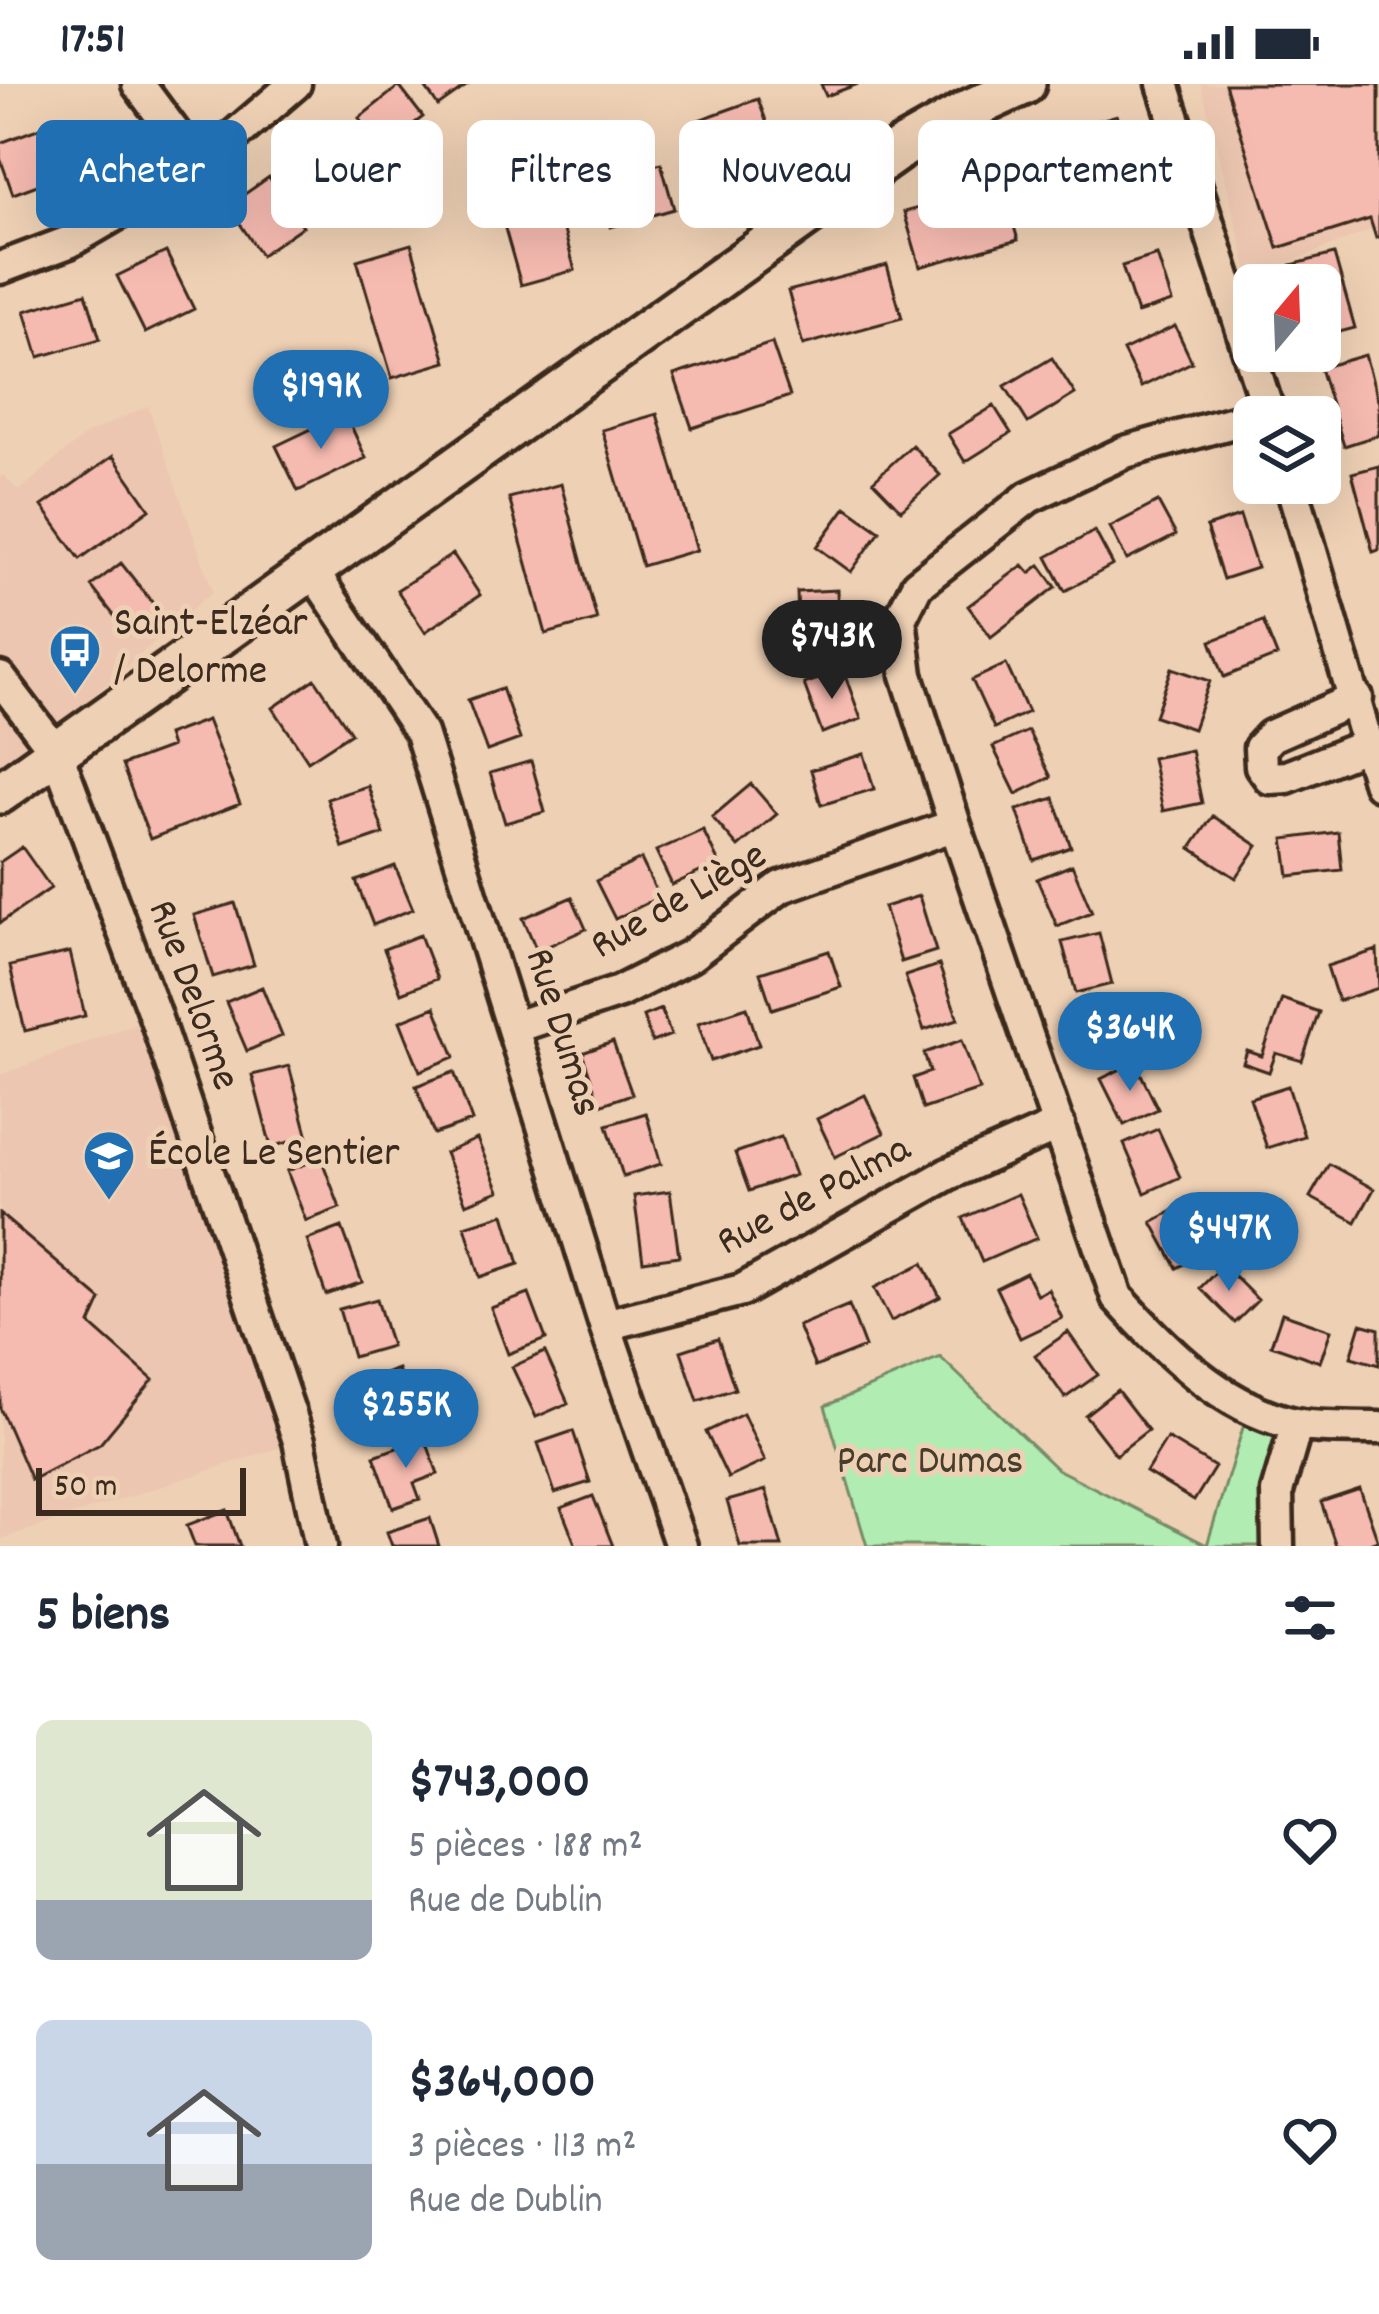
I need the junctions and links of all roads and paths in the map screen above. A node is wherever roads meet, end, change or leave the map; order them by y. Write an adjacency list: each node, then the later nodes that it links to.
1 (138, 84): 5 (street)
2 (295, 84): 6 (street)
3 (1025, 84): 12 (street)
4 (1163, 84): 9 (street)
5 (165, 120)
6 (247, 125)
7 (93, 228): 8 (street)
8 (0, 268)
9 (1264, 396)
10 (1233, 424): 19 (street)
11 (1297, 504): 14 (street)
12 (311, 569): 16 (street); 20 (street, Rue Dumas)
13 (0, 678): 16 (street, Rue Delorme)
14 (1357, 698): 15 (street); 15 (street)
15 (1367, 745): 17 (street)
16 (57, 752): 18 (street); 25 (street, Rue Delorme)
17 (1379, 784)
18 (0, 793)
19 (955, 825): 20 (street, Rue de Liège); 21 (street)
20 (515, 1027): 22 (street, Rue Dumas)
21 (1059, 1125): 22 (street, Rue de Palma); 23 (street)
22 (605, 1325): 26 (street, Rue Dumas)
23 (1297, 1424): 24 (street); 27 (street)
24 (1379, 1428)
25 (321, 1546)
26 (681, 1546)
27 (1279, 1546)

